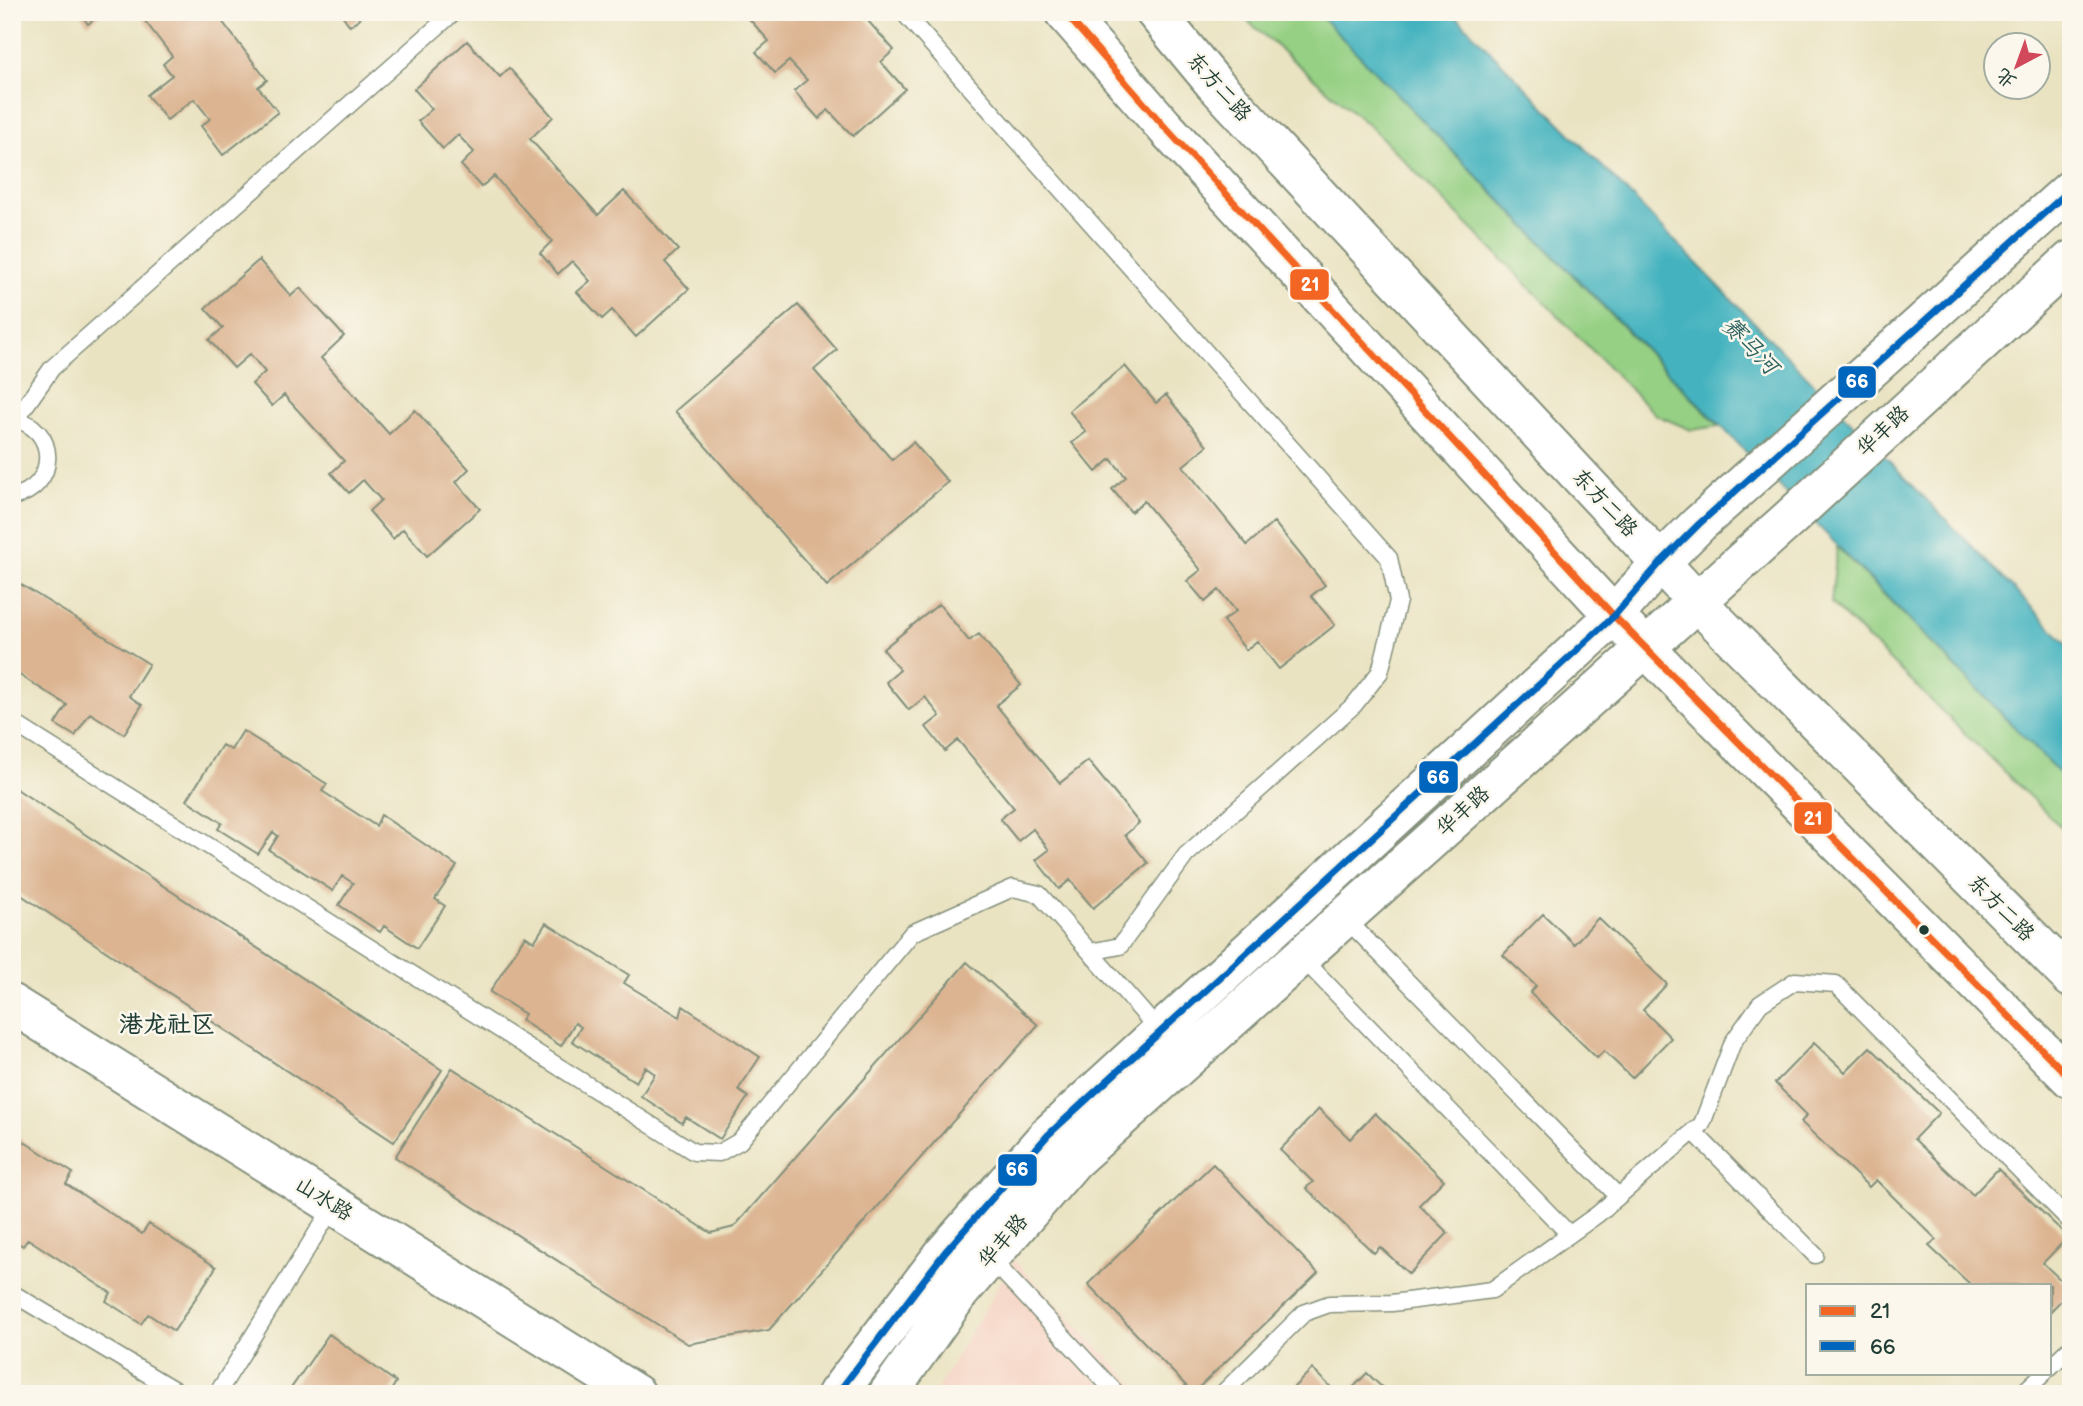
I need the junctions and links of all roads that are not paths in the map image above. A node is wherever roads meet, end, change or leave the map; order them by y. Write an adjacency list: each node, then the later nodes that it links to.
1 (454, 12): 7 (lane)
2 (903, 12): 15 (lane)
3 (1064, 12): 11 (street)
4 (1155, 12): 9 (street, 东方二路)
5 (2071, 189): 9 (street, 华丰路)
6 (2071, 260): 10 (street, 华丰路)
7 (14, 419): 8 (lane)
8 (12, 497)
9 (1661, 562): 10 (street, 东方二路); 11 (street, 华丰路)
10 (1696, 601): 12 (street, 华丰路); 17 (street, 东方二路)
11 (1614, 616): 12 (street); 19 (street, 华丰路)
12 (1645, 648): 14 (street, 华丰路); 20 (street)
13 (12, 722): 15 (lane)
14 (1345, 917): 16 (street, 华丰路); 22 (lane)
15 (1090, 952): 19 (lane)
16 (1301, 957): 25 (lane); 27 (street, 华丰路)
17 (2071, 978)
18 (12, 1004): 23 (street, 山水路)
19 (1160, 1031): 36 (street, 华丰路)
20 (2071, 1079)
21 (1693, 1131): 22 (lane); 24 (lane); 26 (lane)
22 (1618, 1196): 25 (lane)
23 (334, 1205): 34 (lane); 35 (street, 山水路)
24 (2071, 1222)
25 (1569, 1234): 39 (lane)
26 (1815, 1255)
27 (989, 1257): 37 (street, 华丰路); 38 (lane)
28 (12, 1293): 33 (lane)
29 (2071, 1347): 30 (lane)
30 (2052, 1365)
31 (2043, 1374): 32 (lane)
32 (2026, 1390)
33 (181, 1394)
34 (217, 1394)
35 (635, 1394)
36 (837, 1394)
37 (888, 1394)
38 (1117, 1394)
39 (1222, 1394)

